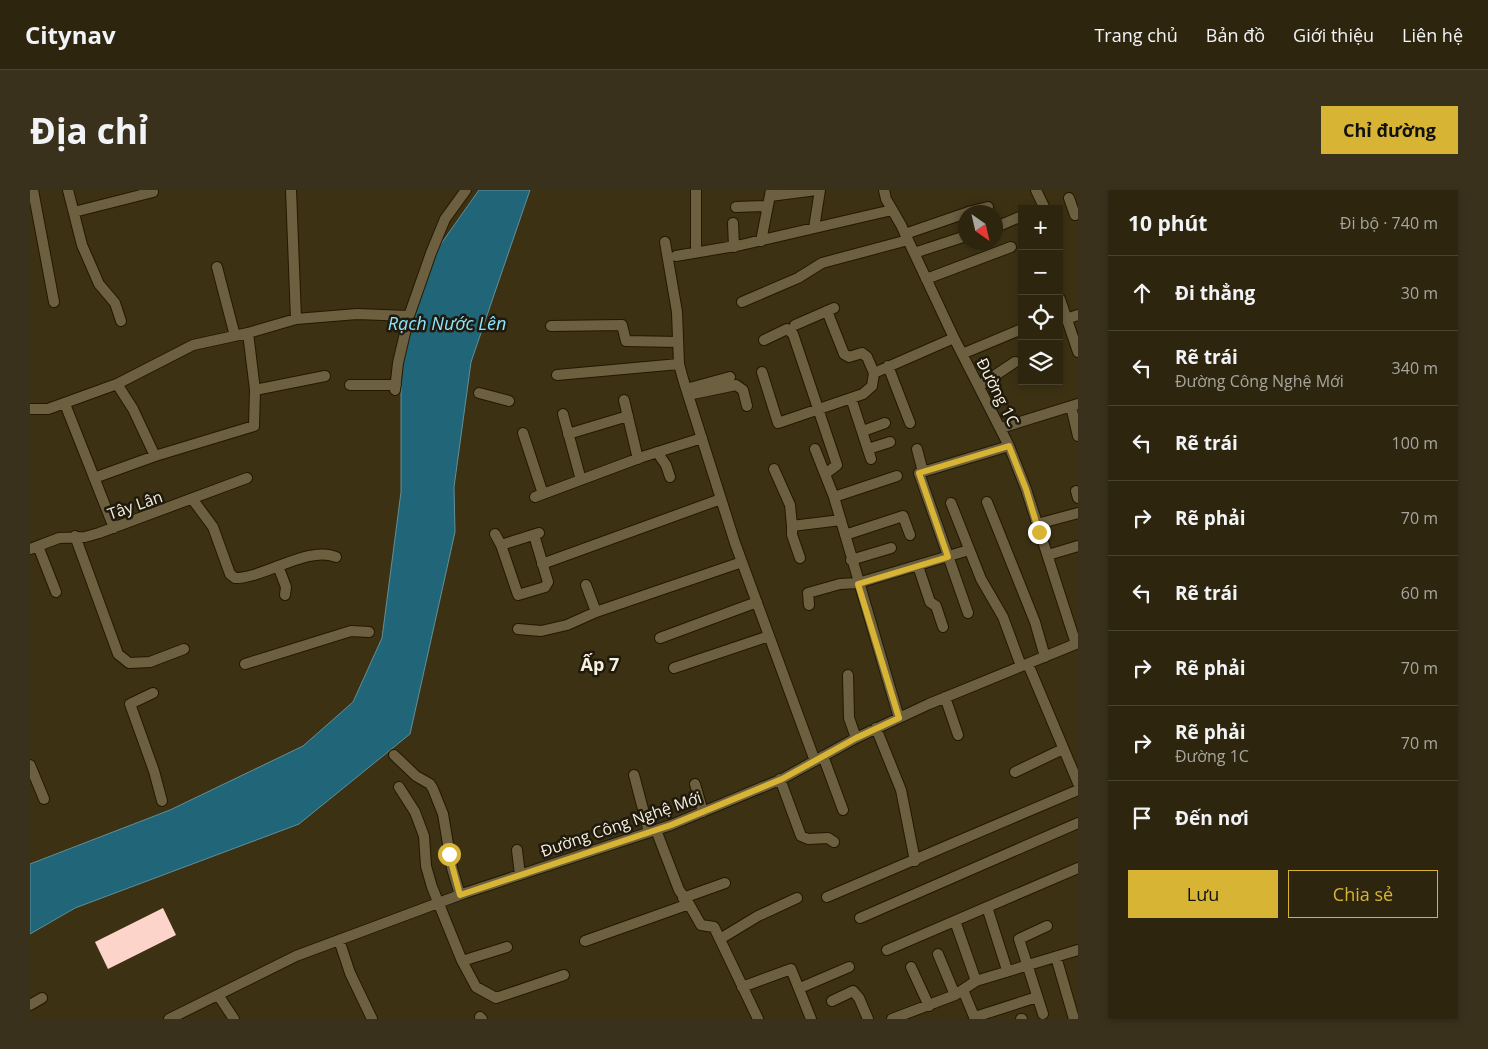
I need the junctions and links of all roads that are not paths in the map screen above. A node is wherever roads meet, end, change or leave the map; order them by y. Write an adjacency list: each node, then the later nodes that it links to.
1 (34, 190): 33 (street)
2 (68, 190): 15 (street)
3 (291, 190): 38 (street)
4 (466, 190): 37 (street)
5 (696, 190): 28 (street)
6 (818, 190): 10 (street); 21 (street)
7 (884, 190): 14 (street, Đường 1C)
8 (1036, 190): 12 (street)
9 (150, 192): 15 (street)
10 (769, 197): 13 (street); 24 (street)
11 (1070, 198): 16 (street)
12 (1044, 205)
13 (736, 207)
14 (892, 210): 21 (street); 22 (street, Đường 1C)
15 (74, 212): 40 (street)
16 (1075, 215)
17 (958, 217): 22 (street)
18 (1018, 218): 20 (street)
19 (733, 223): 26 (street)
20 (1003, 224)
21 (814, 228): 24 (street)
22 (906, 237): 29 (street, Đường 1C); 34 (street)
23 (958, 239): 29 (street)
24 (761, 241): 26 (street)
25 (665, 242): 48 (street)
26 (734, 247): 28 (street)
27 (1010, 247): 32 (street)
28 (696, 252): 30 (street)
29 (914, 253): 32 (street, Đường 1C)
30 (676, 256)
31 (217, 267): 45 (street)
32 (926, 279): 46 (street, Đường 1C)
33 (54, 302)
34 (742, 302)
35 (1063, 309): 39 (street)
36 (1078, 315): 39 (street)
37 (409, 316): 38 (street); 60 (street)
38 (296, 319): 44 (street)
39 (1066, 319): 49 (street)
40 (120, 321)
41 (795, 325): 55 (street)
42 (551, 326): 48 (street)
43 (1018, 332): 50 (street)
44 (248, 333): 45 (street); 62 (street)
45 (235, 336): 59 (street)
46 (954, 338): 50 (street, Đường 1C); 53 (street)
47 (764, 340): 72 (street)
48 (678, 342): 52 (street)
49 (1078, 352)
50 (962, 354): 61 (street, Đường 1C)
51 (1015, 362): 61 (street)
52 (679, 364): 56 (street); 63 (street)
53 (888, 366): 55 (street); 76 (street)
54 (762, 372): 72 (street)
55 (874, 373): 65 (street)
56 (557, 375)
57 (325, 376): 62 (street)
58 (730, 377): 63 (street)
59 (117, 384): 68 (street); 88 (street)
60 (350, 386)
61 (979, 386): 77 (street, Đường 1C)
62 (255, 390): 88 (street)
63 (687, 392): 70 (street); 82 (street)
64 (479, 393): 67 (street)
65 (851, 398): 72 (street); 78 (street)
66 (624, 400): 74 (street)
67 (509, 401)
68 (65, 404): 71 (street); 95 (street)
69 (1074, 405): 77 (street); 81 (street)
70 (747, 406)
71 (30, 409)
72 (817, 410): 92 (street)
73 (562, 414): 80 (street)
74 (628, 416): 80 (street); 89 (street)
75 (884, 422): 78 (street)
76 (910, 423)
77 (1001, 428): 84 (street, Đường 1C)
78 (863, 431): 83 (street)
79 (523, 433): 97 (street)
80 (568, 434): 97 (street)
81 (1078, 436)
82 (702, 438): 87 (street); 99 (street)
83 (890, 442)
84 (1009, 446): 91 (street); 105 (street, Đường 1C)
85 (815, 449): 92 (street)
86 (916, 449): 91 (street)
87 (657, 452): 89 (street); 94 (street)
88 (155, 456): 95 (street)
89 (638, 459): 97 (street)
90 (774, 469): 106 (street)
91 (923, 472): 118 (street)
92 (825, 474): 98 (street)
93 (897, 476): 98 (street)
94 (670, 477)
95 (94, 478): 107 (street)
96 (247, 478): 100 (street, Tây Lân)
97 (581, 480)
98 (834, 497): 104 (street)
99 (721, 499): 122 (street); 123 (street)
100 (193, 500): 107 (street, Tây Lân); 124 (street)
101 (987, 502): 141 (street)
102 (951, 503): 116 (street)
103 (1078, 513): 105 (street)
104 (841, 520): 106 (street); 109 (street)
105 (1037, 524): 117 (street, Đường 1C)
106 (792, 526): 120 (street)
107 (114, 528): 111 (street, Tây Lân)
108 (495, 534): 112 (street)
109 (845, 535): 110 (street); 121 (street)
110 (910, 535)
111 (75, 536): 114 (street, Tây Lân); 140 (street)
112 (501, 545): 123 (street); 123 (street)
113 (1078, 546): 117 (street)
114 (34, 547): 128 (street)
115 (892, 548): 121 (street)
116 (970, 550): 118 (street); 143 (street)
117 (1048, 555): 139 (street, Đường 1C)
118 (948, 557): 125 (street); 133 (street)
119 (336, 558): 124 (street)
120 (800, 558)
121 (851, 560): 126 (street)
122 (742, 562): 130 (street); 132 (street)
123 (542, 564)
124 (278, 566): 129 (street)
125 (918, 566): 126 (street); 134 (street)
126 (858, 584): 131 (street); 148 (street)
127 (586, 585): 132 (street)
128 (56, 592)
129 (284, 595)
130 (757, 602): 137 (street); 138 (street)
131 (809, 604)
132 (596, 612): 135 (street)
133 (968, 613)
134 (943, 626)
135 (518, 629)
136 (369, 632): 142 (street)
137 (770, 636): 144 (street); 154 (street)
138 (660, 638)
139 (1077, 644): 141 (street, Đường Công Nghệ Mới)
140 (184, 649)
141 (1045, 657): 143 (street, Đường Công Nghệ Mới)
142 (245, 664)
143 (1025, 665): 147 (street, Đường Công Nghệ Mới); 152 (street)
144 (674, 668)
145 (848, 675): 151 (street)
146 (153, 693): 165 (street)
147 (945, 697): 148 (street, Đường Công Nghệ Mới); 150 (street)
148 (899, 718): 149 (street, Đường Công Nghệ Mới)
149 (876, 728): 151 (street, Đường Công Nghệ Mới); 172 (street)
150 (958, 734)
151 (856, 738): 154 (street, Đường Công Nghệ Mới)
152 (1063, 749): 156 (street); 157 (street)
153 (394, 755): 176 (street)
154 (819, 759): 159 (street, Đường Công Nghệ Mới); 166 (street)
155 (30, 765): 164 (street)
156 (1075, 769): 160 (street)
157 (1015, 772)
158 (634, 776): 169 (street)
159 (780, 780): 167 (street, Đường Công Nghệ Mới); 170 (street)
160 (1078, 783)
161 (695, 784): 167 (street)
162 (398, 788): 180 (street)
163 (1078, 790): 172 (street)
164 (44, 799)
165 (162, 801)
166 (843, 810)
167 (703, 812): 169 (street, Đường Công Nghệ Mới)
168 (1078, 823): 182 (street)
169 (653, 831): 174 (street, Đường Công Nghệ Mới); 179 (street)
170 (834, 842)
171 (517, 850): 174 (street)
172 (915, 861): 177 (street)
173 (1078, 868): 181 (street)
174 (520, 875): 176 (street, Đường Công Nghệ Mới)
175 (725, 883): 179 (street)
176 (460, 895): 180 (street, Đường Công Nghệ Mới)
177 (827, 897)
178 (797, 898): 185 (street)
179 (686, 901): 185 (street); 187 (street)
180 (440, 902): 186 (street, Đường Công Nghệ Mới); 193 (street)
181 (988, 907): 183 (street); 197 (street)
182 (860, 918)
183 (955, 921): 189 (street); 199 (street)
184 (1047, 926): 196 (street)
185 (720, 939): 200 (street)
186 (339, 940): 203 (street, Đường Công Nghệ Mới); 210 (street)
187 (585, 941)
188 (507, 947): 193 (street)
189 (887, 950)
190 (1078, 950): 192 (street)
191 (938, 954): 202 (street)
192 (1056, 957): 196 (street); 218 (street)
193 (462, 960): 198 (street)
194 (849, 967): 201 (street)
195 (911, 967): 208 (street)
196 (1028, 967): 197 (street); 204 (street)
197 (1007, 970): 199 (street)
198 (564, 975)
199 (976, 981): 202 (street)
200 (742, 987): 201 (street); 215 (street)
201 (800, 988): 216 (street)
202 (959, 992): 208 (street); 212 (street)
203 (218, 995): 213 (street, Đường Công Nghệ Mới); 214 (street)
204 (1037, 997): 209 (street); 212 (street)
205 (42, 998): 207 (street)
206 (832, 1001): 217 (street)
207 (30, 1005)
208 (929, 1006): 211 (street)
209 (1043, 1014)
210 (370, 1018)
211 (898, 1018)
212 (975, 1018)
213 (169, 1019)
214 (234, 1019)
215 (758, 1019)
216 (811, 1019)
217 (868, 1019)
218 (1074, 1019)

